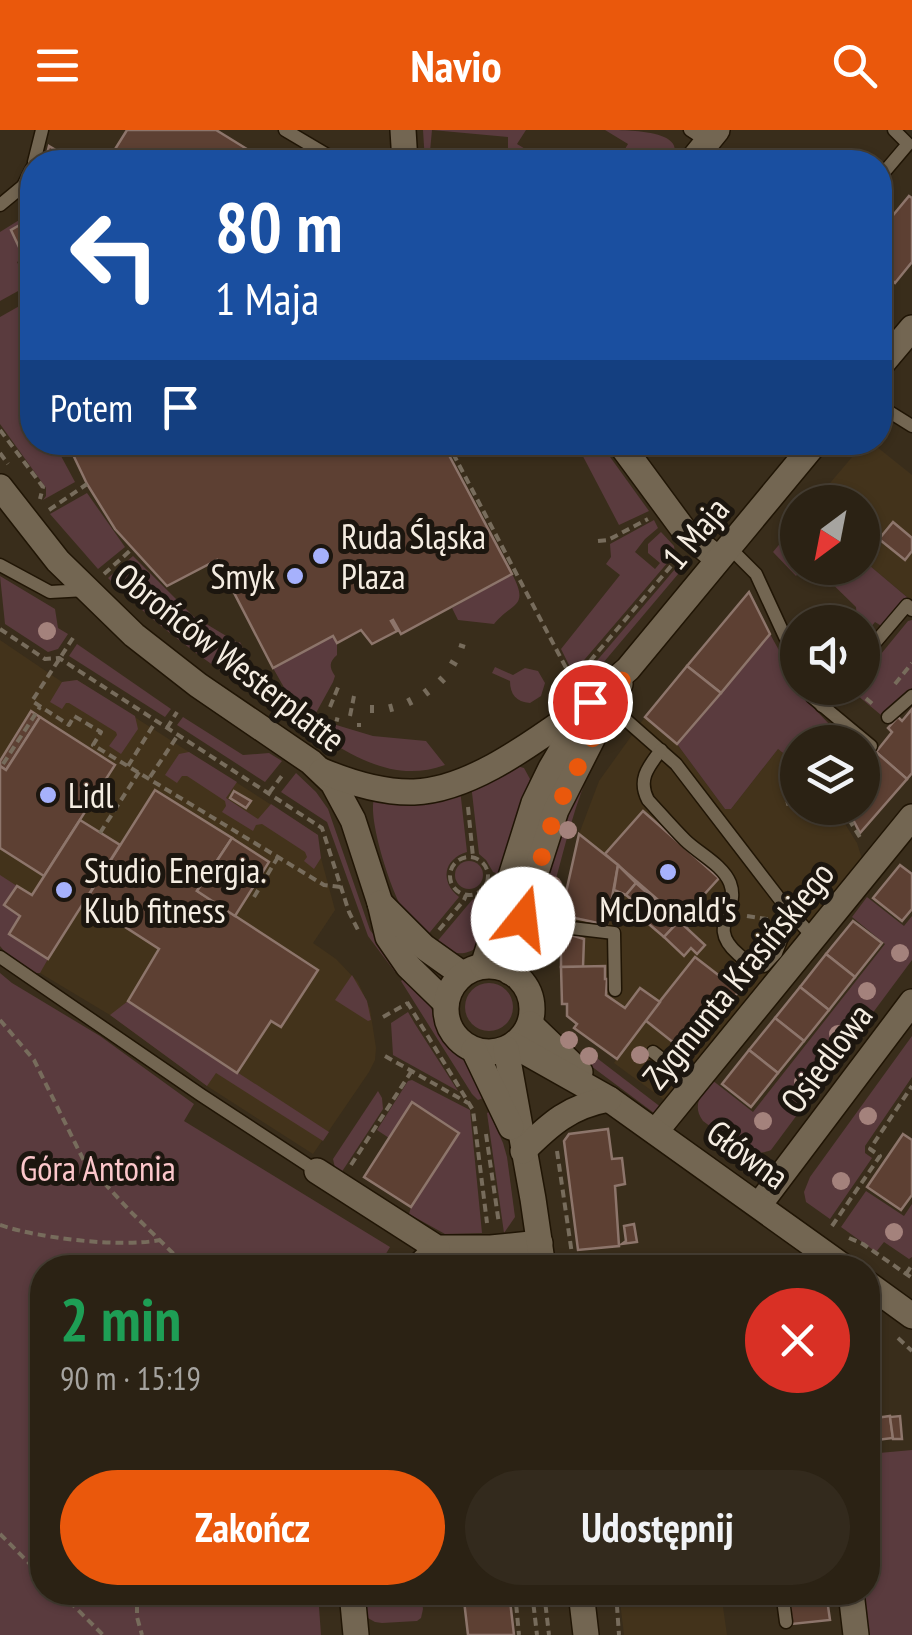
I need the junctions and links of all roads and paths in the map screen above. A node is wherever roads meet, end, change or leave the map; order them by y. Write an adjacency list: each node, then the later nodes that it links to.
1 (285, 130): 3 (lane)
2 (894, 130): 4 (lane)
3 (319, 150)
4 (892, 163)
5 (20, 189): 6 (lane)
6 (0, 205)
7 (910, 335): 8 (street)
8 (892, 354)
9 (0, 430): 16 (path)
10 (0, 454): 15 (path)
11 (454, 455): 27 (path)
12 (629, 455): 19 (street)
13 (805, 455): 22 (street, 1 Maja)
14 (87, 484): 17 (path)
15 (4, 488): 24 (street, Obrońców Westerplatte)
16 (37, 503)
17 (44, 513)
18 (648, 518): 20 (path)
19 (694, 540): 22 (street); 36 (path)
20 (598, 541)
21 (132, 549): 24 (path)
22 (724, 553): 28 (lane); 45 (street, 1 Maja)
23 (0, 565): 24 (lane)
24 (90, 580): 65 (street, Obrońców Westerplatte)
25 (912, 610): 30 (lane)
26 (550, 619): 27 (path)
27 (542, 622): 36 (path)
28 (780, 626)
29 (0, 630): 32 (path)
30 (880, 636)
31 (73, 638): 32 (path)
32 (58, 658): 49 (path); 57 (path)
33 (450, 662): 34 (path)
34 (457, 666)
35 (439, 676): 37 (path)
36 (570, 681): 40 (path)
37 (445, 683)
38 (339, 685): 50 (path)
39 (424, 689): 43 (path)
40 (564, 692)
41 (354, 696): 54 (path)
42 (912, 696): 55 (lane)
43 (430, 697)
44 (408, 698): 51 (path)
45 (600, 703): 61 (lane); 65 (street); 82 (street, 1 Maja); 86 (street, 1 Maja)
46 (390, 704): 53 (path)
47 (372, 705): 56 (path)
48 (822, 706): 58 (lane)
49 (40, 707): 62 (path); 63 (path)
50 (330, 708)
51 (413, 708)
52 (177, 712): 59 (path)
53 (393, 715)
54 (350, 716)
55 (888, 717)
56 (372, 718)
57 (156, 721): 59 (path); 63 (path)
58 (845, 725)
59 (167, 728): 60 (path)
60 (178, 735): 67 (path); 68 (path)
61 (662, 750): 81 (lane); 81 (lane)
62 (3, 764)
63 (128, 766): 66 (path)
64 (289, 768): 68 (path)
65 (321, 770): 80 (street, Obrońców Westerplatte)
66 (139, 772): 67 (path); 73 (path)
67 (150, 778): 75 (path)
68 (269, 794): 72 (path)
69 (468, 804): 76 (path)
70 (912, 816): 74 (street, Zygmunta Krasińskiego)
71 (851, 825): 74 (path)
72 (322, 828)
73 (100, 833)
74 (880, 856): 83 (street, Zygmunta Krasińskiego)
75 (278, 857): 77 (path); 79 (path)
76 (472, 857): 78 (path); 78 (path)
77 (340, 887)
78 (466, 894): 84 (path)
79 (254, 897)
80 (380, 902): 86 (street, Obrońców Westerplatte); 91 (street, Obrońców Westerplatte)
81 (791, 914): 83 (lane)
82 (523, 919): 87 (street, 1 Maja); 88 (lane)
83 (813, 937): 100 (street, Zygmunta Krasińskiego)
84 (430, 940)
85 (0, 956): 107 (lane)
86 (473, 970): 87 (street); 91 (street)
87 (510, 972): 94 (street)
88 (614, 990)
89 (912, 1002): 108 (street, Osiedlowa)
90 (408, 1003): 92 (path)
91 (446, 1003): 96 (street)
92 (383, 1016)
93 (0, 1020): 111 (path)
94 (530, 1024): 95 (street); 102 (street, Główna)
95 (510, 1047): 96 (street); 102 (street, Główna); 106 (street)
96 (474, 1050): 106 (street)
97 (652, 1052): 100 (lane)
98 (385, 1056): 99 (path)
99 (412, 1072): 107 (path); 112 (path)
100 (694, 1084): 105 (street, Zygmunta Krasińskiego)
101 (912, 1086): 110 (path)
102 (609, 1099): 104 (street); 105 (street, Główna)
103 (484, 1118): 112 (path)
104 (552, 1121): 106 (street); 117 (path)
105 (656, 1131): 108 (street, Główna)
106 (523, 1150): 116 (street)
107 (328, 1178): 113 (street)
108 (759, 1205): 118 (street, Główna)
109 (0, 1225): 111 (path)
110 (830, 1230)
111 (160, 1240): 114 (path)
112 (496, 1247): 113 (street); 116 (street)
113 (437, 1248): 115 (street)
114 (175, 1255)
115 (430, 1255)
116 (541, 1255)
117 (572, 1255)
118 (833, 1255)
119 (840, 1255): 120 (path)
120 (879, 1255)
121 (880, 1256): 123 (path)
122 (912, 1265): 123 (path)
123 (909, 1276)
124 (880, 1293): 125 (street)
125 (912, 1316)
126 (0, 1534): 127 (path)
127 (30, 1564)
128 (73, 1605): 139 (path)
129 (137, 1605): 140 (path)
130 (353, 1605): 141 (street)
131 (516, 1605): 142 (path)
132 (534, 1605): 143 (path)
133 (546, 1605): 144 (path)
134 (583, 1605): 145 (street)
135 (617, 1605): 146 (path)
136 (784, 1605): 138 (lane)
137 (853, 1605): 147 (street)
138 (786, 1622)
139 (103, 1635)
140 (142, 1635)
141 (356, 1635)
142 (519, 1635)
143 (538, 1635)
144 (549, 1635)
145 (586, 1635)
146 (620, 1635)
147 (856, 1635)

